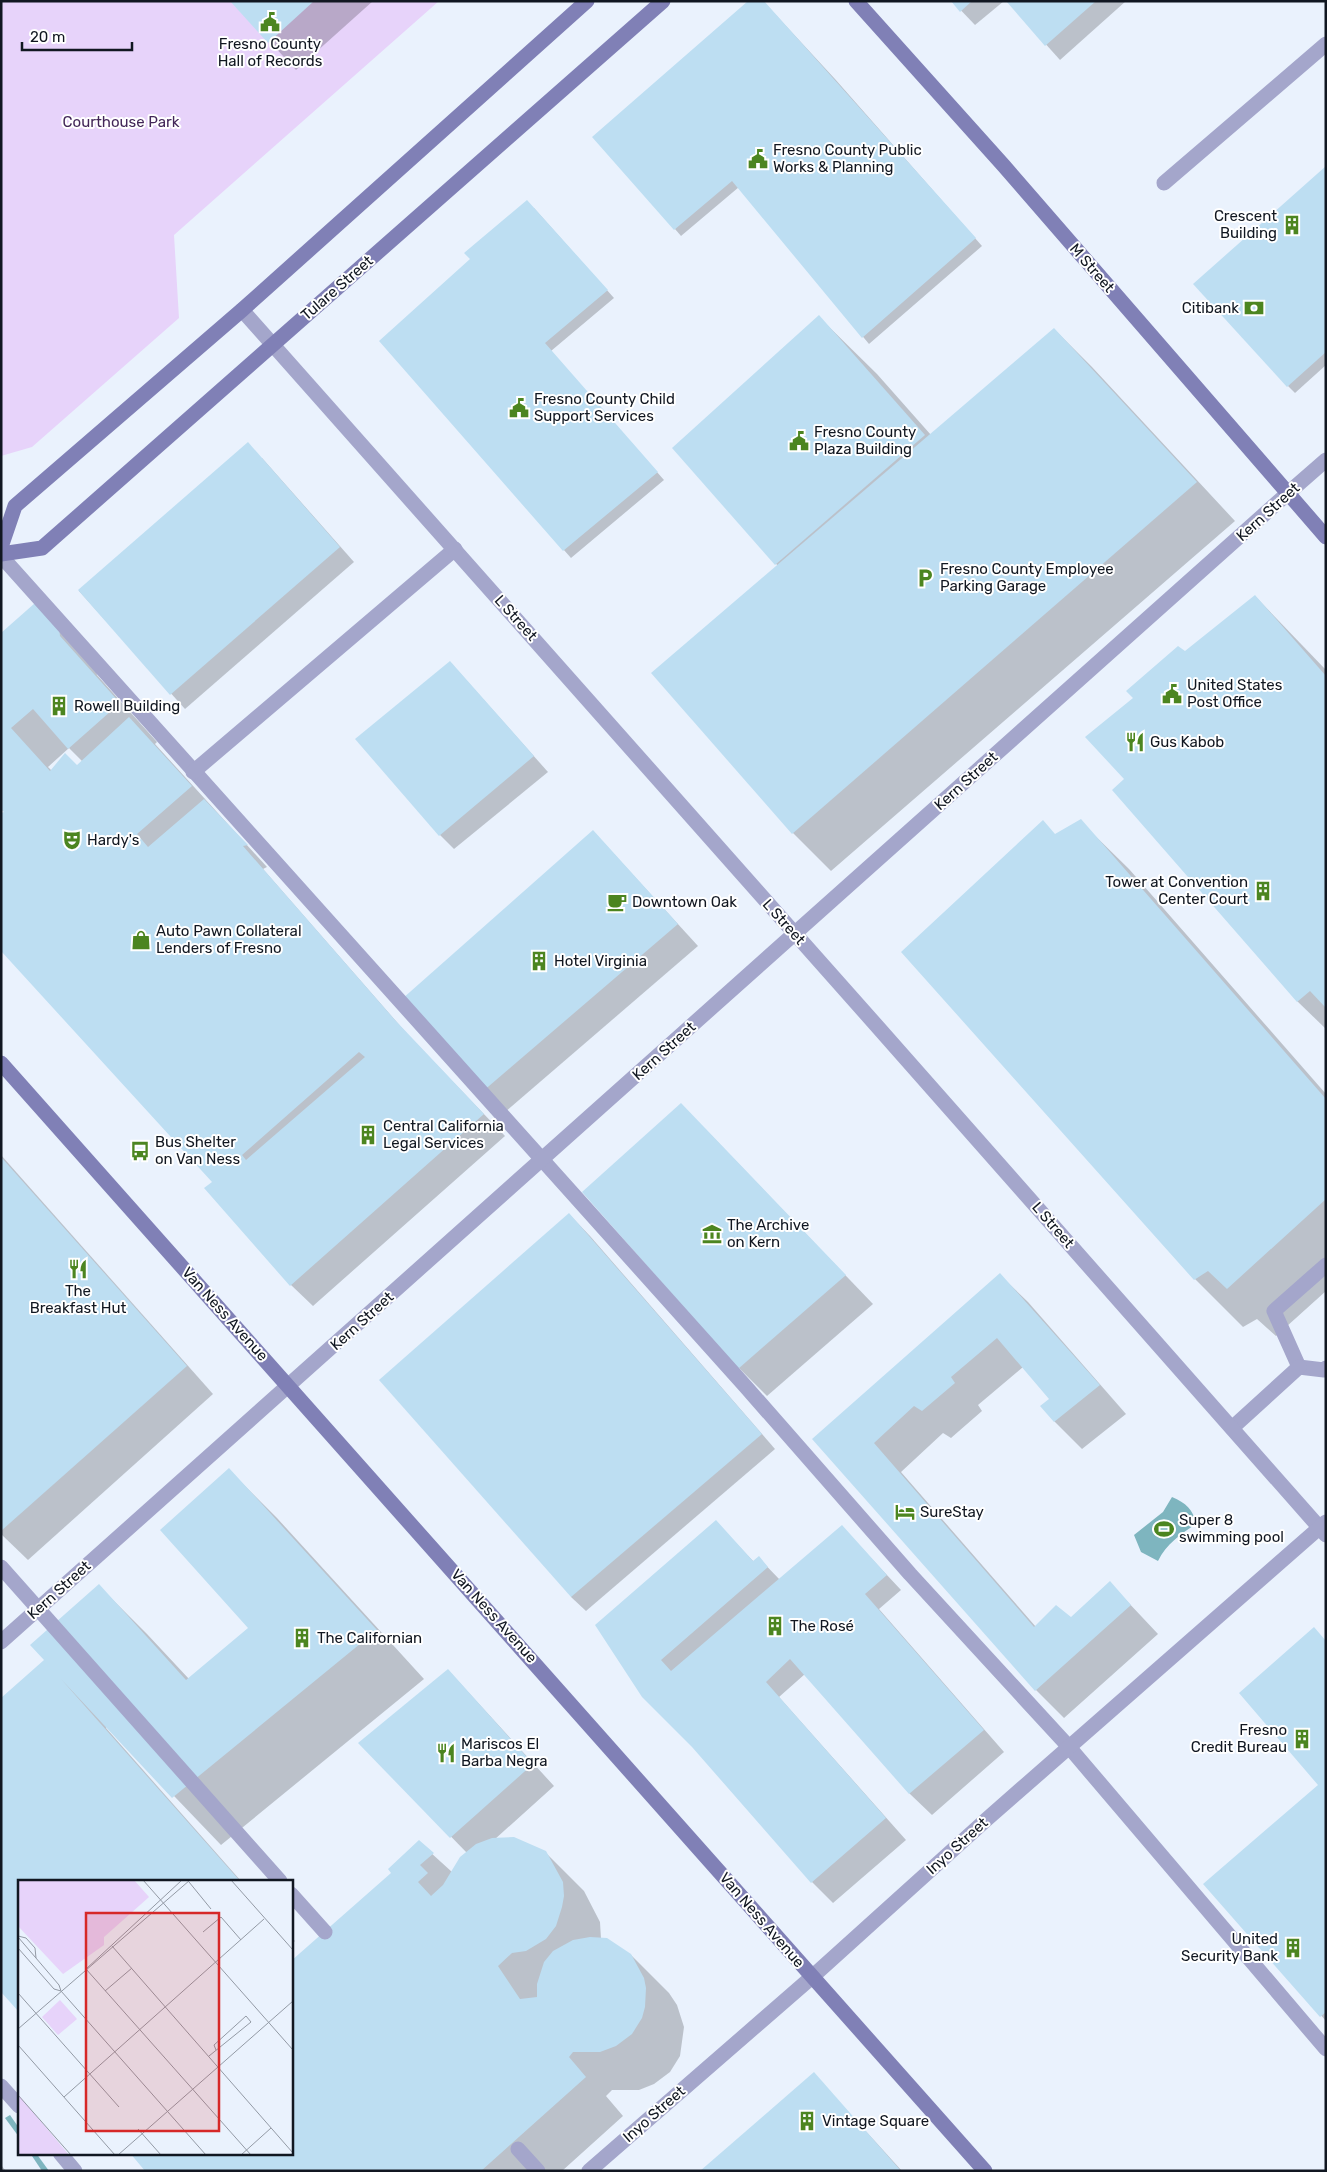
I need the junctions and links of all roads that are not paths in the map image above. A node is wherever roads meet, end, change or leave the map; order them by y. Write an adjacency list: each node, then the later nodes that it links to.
1 (587, 1): 6 (main road)
2 (663, 1): 7 (main road, Tulare Street)
3 (856, 1): 9 (main road, M Street)
4 (1326, 44): 5 (street)
5 (1164, 183)
6 (242, 310): 7 (street, L Street); 11 (main road)
7 (274, 344): 12 (street, L Street); 13 (main road, Tulare Street)
8 (1326, 460): 9 (street, Kern Street)
9 (1287, 494): 10 (main road, M Street); 15 (street, Kern Street)
10 (1326, 537)
11 (1, 547)
12 (455, 549): 14 (street); 15 (street, L Street)
13 (1, 555): 14 (street)
14 (193, 772): 17 (street)
15 (795, 934): 17 (street, Kern Street); 22 (street, L Street)
16 (1, 1063): 21 (main road, Van Ness Avenue)
17 (542, 1160): 21 (street, Kern Street); 27 (street)
18 (1326, 1265): 19 (street)
19 (1299, 1367): 20 (street); 22 (street)
20 (1326, 1368)
21 (289, 1386): 25 (street, Kern Street); 31 (main road, Van Ness Avenue)
22 (1232, 1428): 23 (street, L Street)
23 (1324, 1529): 27 (street, Inyo Street)
24 (1, 1567): 25 (street)
25 (39, 1608): 26 (street, Kern Street); 28 (street)
26 (1, 1642)
27 (1069, 1747): 31 (street, Inyo Street); 32 (street)
28 (279, 1880)
29 (292, 1895): 30 (street)
30 (325, 1932)
31 (812, 1977): 39 (street, Inyo Street); 40 (main road, Van Ness Avenue)
32 (1326, 2049)
33 (1, 2086): 34 (street)
34 (18, 2105)
35 (518, 2149): 38 (street)
36 (61, 2154): 37 (street)
37 (75, 2171)
38 (538, 2171)
39 (590, 2171)
40 (985, 2171)

